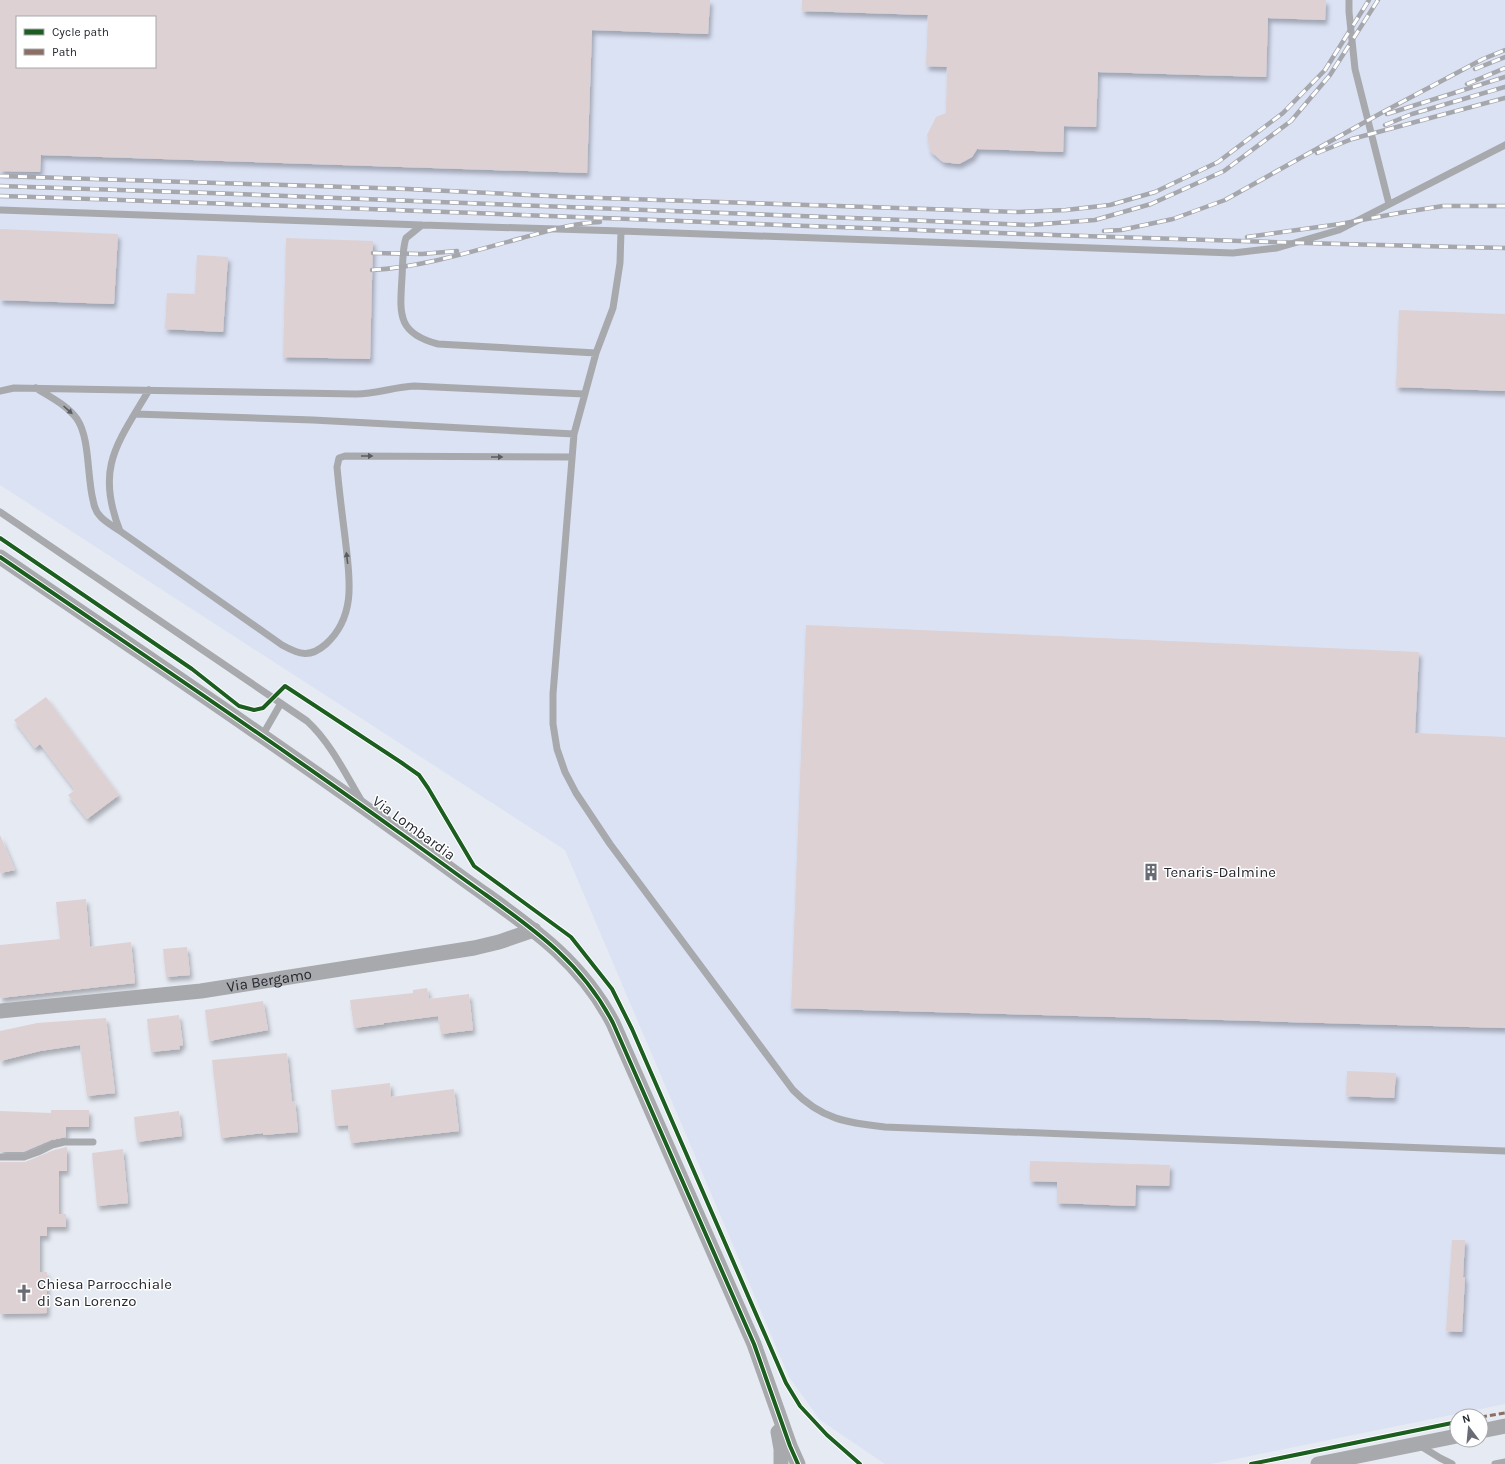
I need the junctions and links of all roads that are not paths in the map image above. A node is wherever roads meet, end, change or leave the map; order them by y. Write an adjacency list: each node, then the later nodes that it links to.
1 (1350, 0): 3 (lane)
2 (1505, 145): 3 (lane)
3 (1389, 204): 6 (lane)
4 (0, 210): 5 (lane)
5 (422, 225): 6 (lane); 7 (lane)
6 (621, 231): 7 (lane)
7 (596, 353): 11 (lane)
8 (36, 388): 9 (lane); 10 (lane); 16 (lane, one-way to 16)
9 (149, 390): 11 (lane); 12 (lane)
10 (0, 391)
11 (584, 394): 13 (lane)
12 (135, 414): 13 (lane); 16 (lane)
13 (574, 434): 14 (lane)
14 (572, 457): 16 (lane, one-way to 14); 24 (lane)
15 (0, 512): 18 (lane)
16 (120, 531)
17 (0, 557): 19 (street, Via Lombardia)
18 (281, 703): 19 (lane); 20 (lane)
19 (262, 736): 20 (street, Via Lombardia)
20 (366, 809): 21 (street, Via Lombardia)
21 (534, 930): 22 (street, Via Bergamo); 26 (street, Via Lombardia)
22 (0, 1011)
23 (93, 1142): 25 (lane)
24 (1505, 1151)
25 (0, 1157)
26 (773, 1397): 32 (street, Via Lombardia); 33 (street, Via Lombardia)
27 (1505, 1426): 28 (street)
28 (1489, 1429)
29 (1449, 1438): 30 (street)
30 (1417, 1444): 34 (street); 35 (lane)
31 (1505, 1462): 36 (lane)
32 (781, 1464)
33 (798, 1464)
34 (1318, 1464)
35 (1452, 1464)
36 (1495, 1464)

